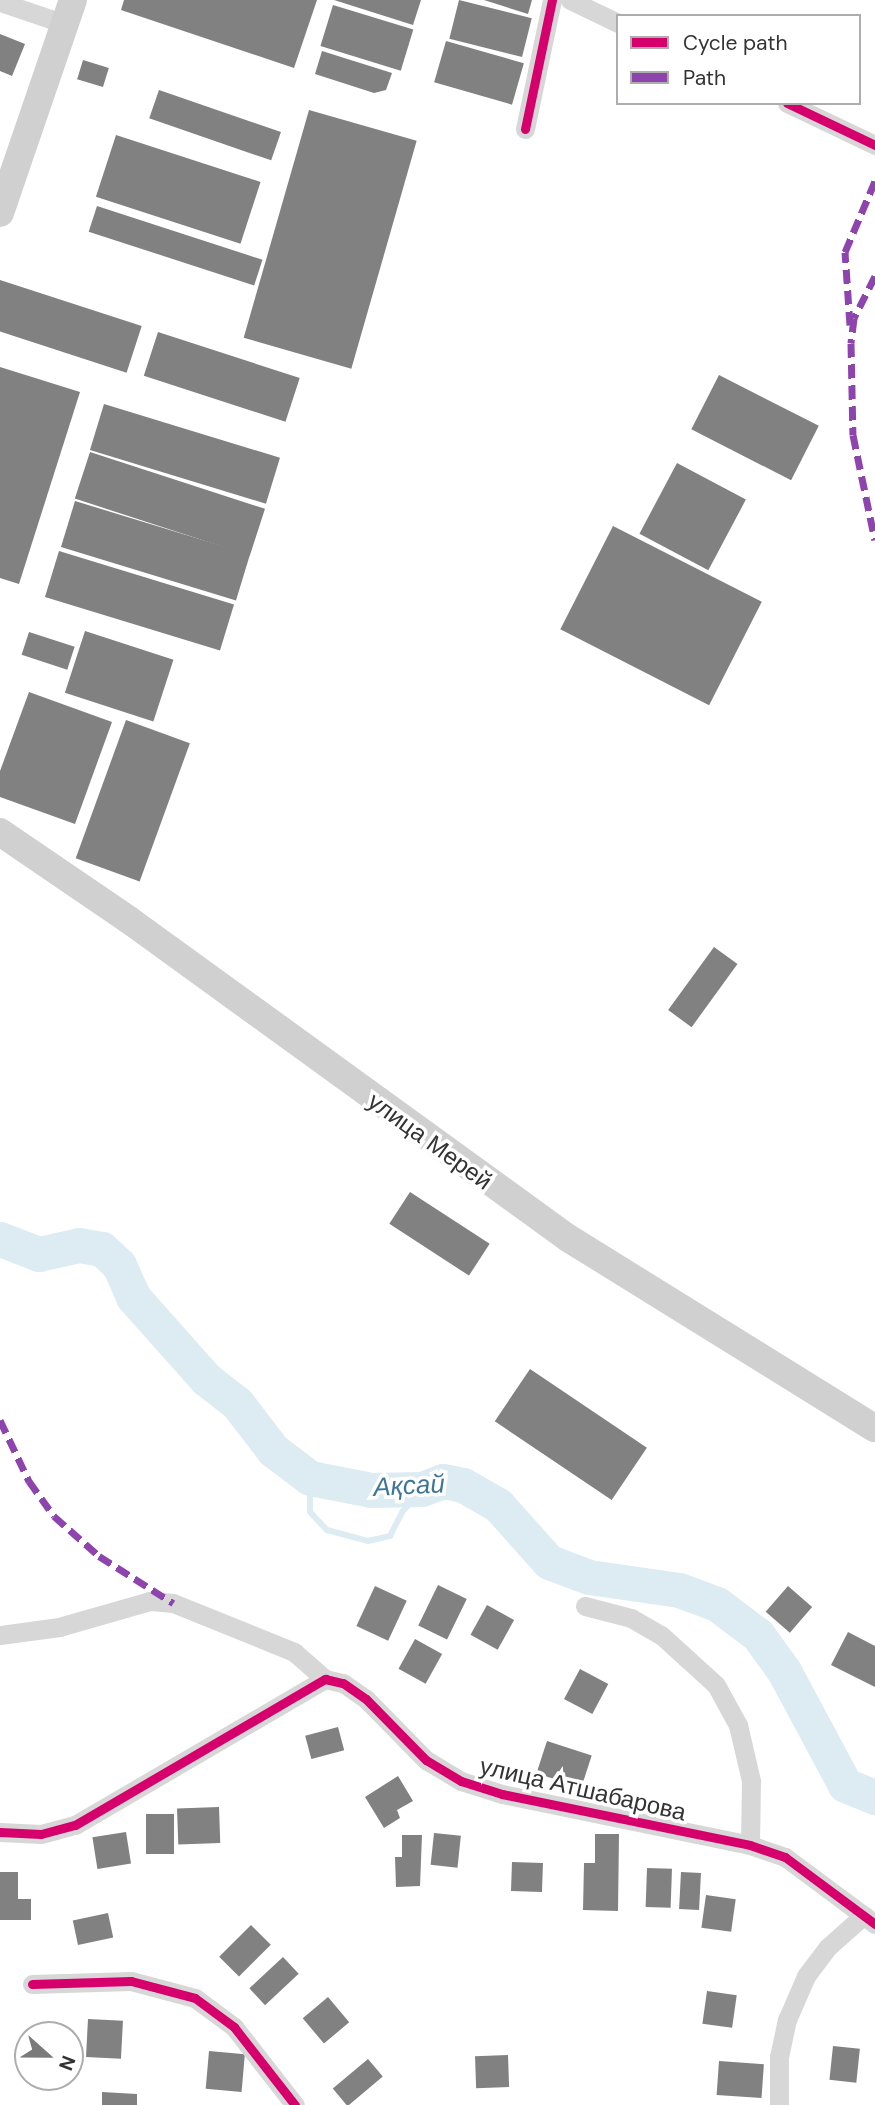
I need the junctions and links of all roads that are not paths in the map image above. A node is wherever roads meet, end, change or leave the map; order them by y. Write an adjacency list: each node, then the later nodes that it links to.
1 (552, 0): 7 (street)
2 (570, 0): 5 (street)
3 (0, 2): 4 (street)
4 (69, 12): 9 (main road)
5 (616, 22)
6 (791, 105): 8 (street)
7 (526, 129)
8 (875, 145)
9 (0, 213)
10 (0, 832): 11 (main road, улица Мерей)
11 (875, 1428)
12 (585, 1606): 16 (street)
13 (0, 1635): 14 (street, улица Атшабарова)
14 (325, 1679): 15 (street); 16 (street, улица Атшабарова)
15 (0, 1832)
16 (750, 1845): 17 (street, улица Атшабарова)
17 (870, 1919): 20 (street)
18 (32, 1984): 19 (street)
19 (295, 2105)
20 (779, 2105)

